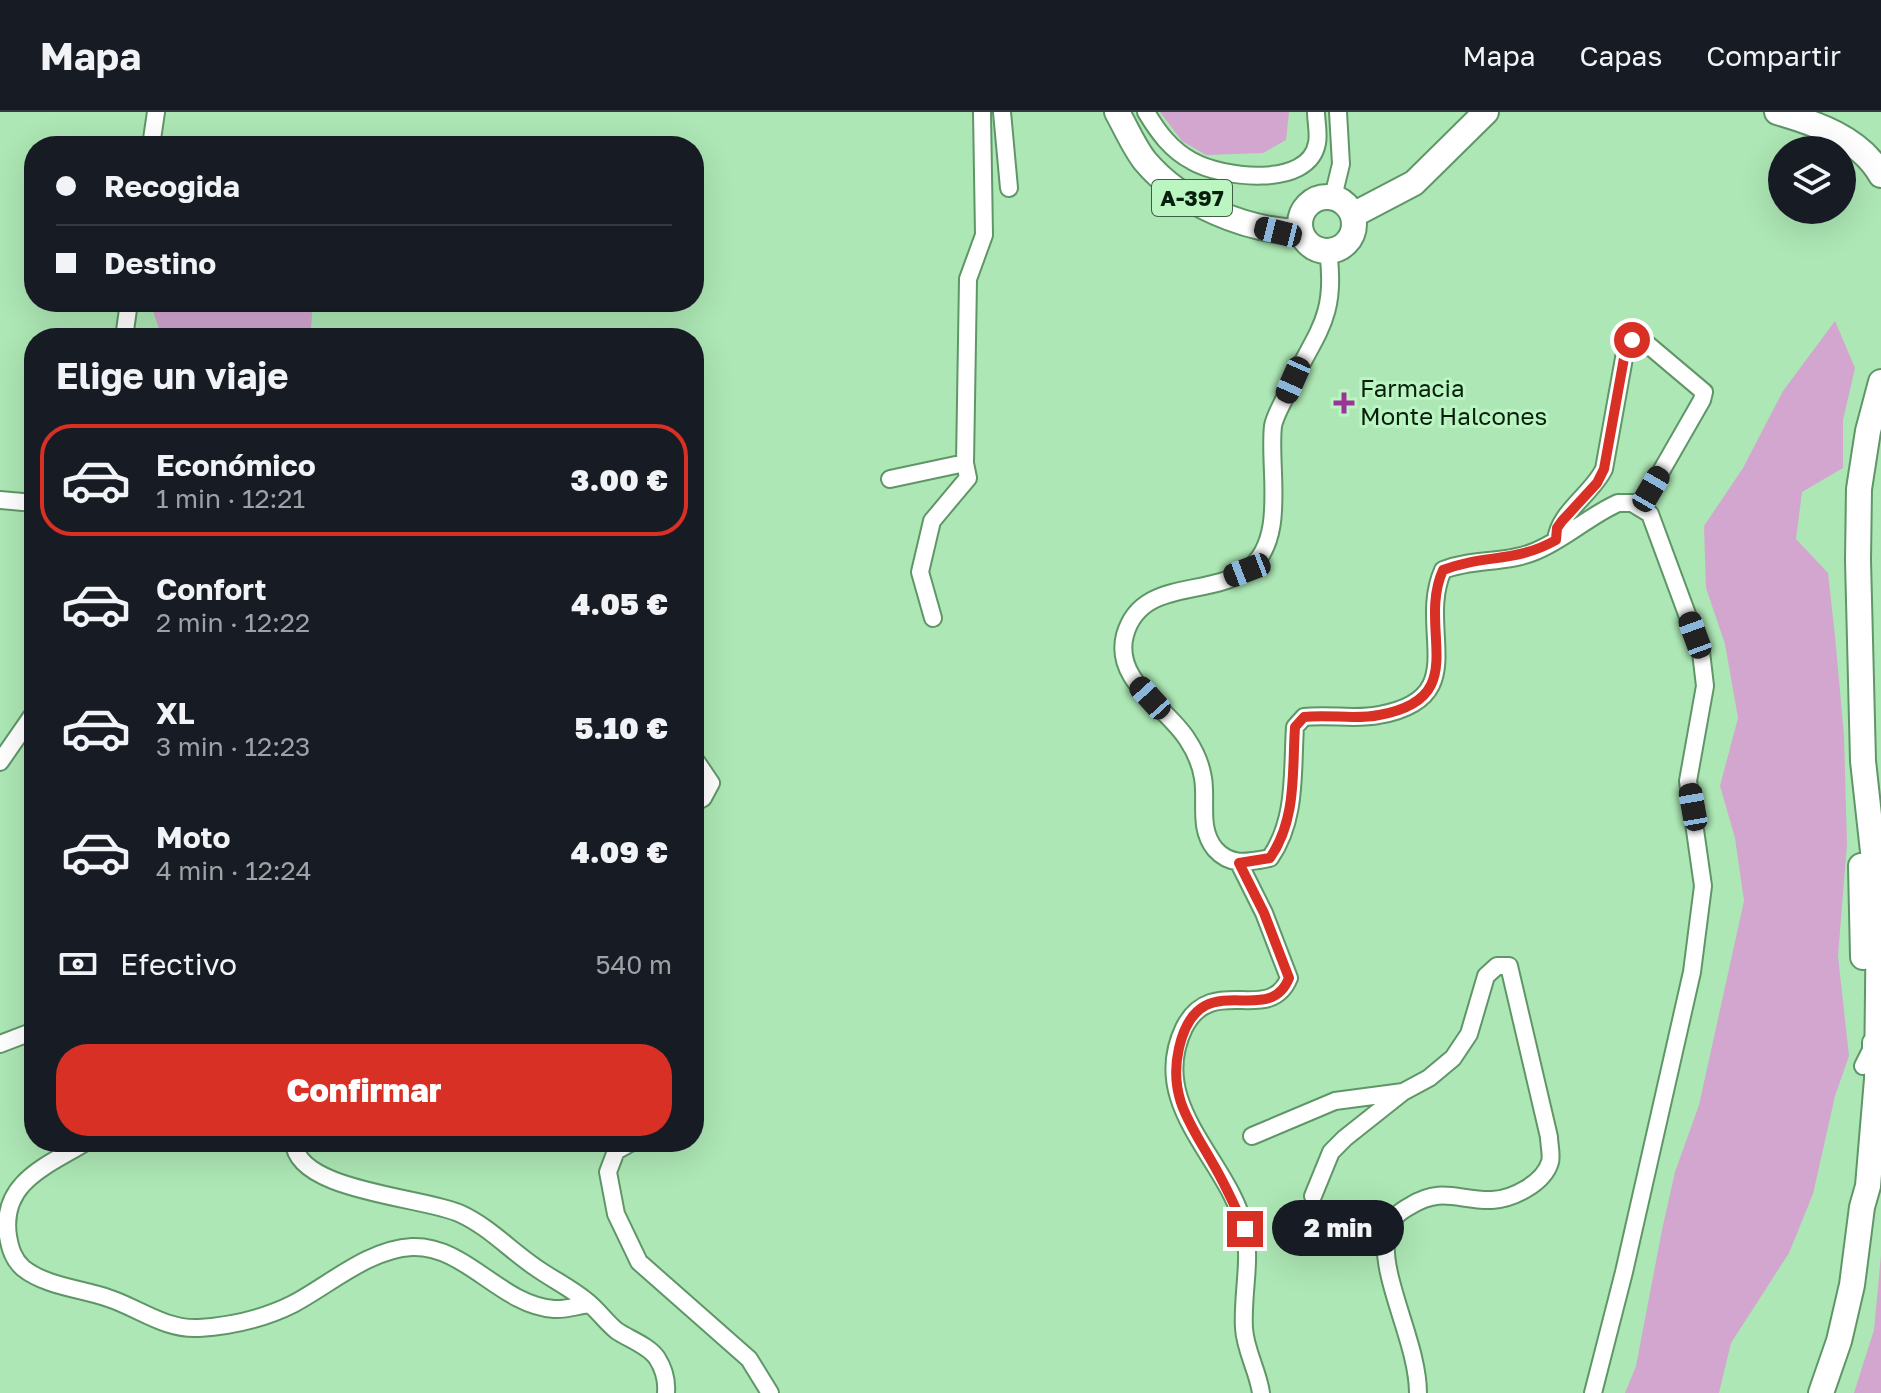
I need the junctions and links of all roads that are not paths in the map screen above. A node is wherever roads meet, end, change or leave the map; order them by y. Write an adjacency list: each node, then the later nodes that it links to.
1 (156, 112): 10 (street)
2 (982, 112): 18 (street)
3 (1002, 112): 12 (street)
4 (1117, 112): 15 (main road, A-397)
5 (1146, 112): 6 (street)
6 (1316, 112)
7 (1338, 112): 13 (street)
8 (1486, 112): 14 (main road)
9 (1777, 112): 11 (main road)
10 (152, 136)
11 (1881, 175)
12 (1009, 188)
13 (1333, 197): 14 (main road); 15 (main road)
14 (1353, 215): 16 (main road)
15 (1301, 232): 16 (main road)
16 (1328, 251): 30 (street)
17 (1881, 382): 26 (main road)
18 (965, 463): 19 (street); 24 (street)
19 (890, 479)
20 (0, 500): 21 (street)
21 (24, 502)
22 (1640, 508): 23 (street); 23 (street); 48 (street)
23 (1556, 540): 30 (street)
24 (933, 618)
25 (24, 727): 27 (street)
26 (1863, 761): 31 (main road); 32 (main road)
27 (0, 762)
28 (704, 773): 29 (street)
29 (704, 796)
30 (1239, 863): 46 (street)
31 (1861, 882): 33 (street); 36 (main road)
32 (1880, 937): 33 (main road)
33 (1880, 1001): 36 (main road)
34 (24, 1035): 35 (street)
35 (0, 1044)
36 (1874, 1070): 49 (main road)
37 (1403, 1092): 38 (street); 42 (street); 47 (street)
38 (1252, 1136)
39 (70, 1152): 43 (street)
40 (296, 1152): 43 (street)
41 (616, 1152): 45 (street)
42 (1313, 1196)
43 (590, 1304): 44 (street)
44 (666, 1393)
45 (770, 1393)
46 (1261, 1393)
47 (1418, 1393)
48 (1593, 1393)
49 (1821, 1393)

